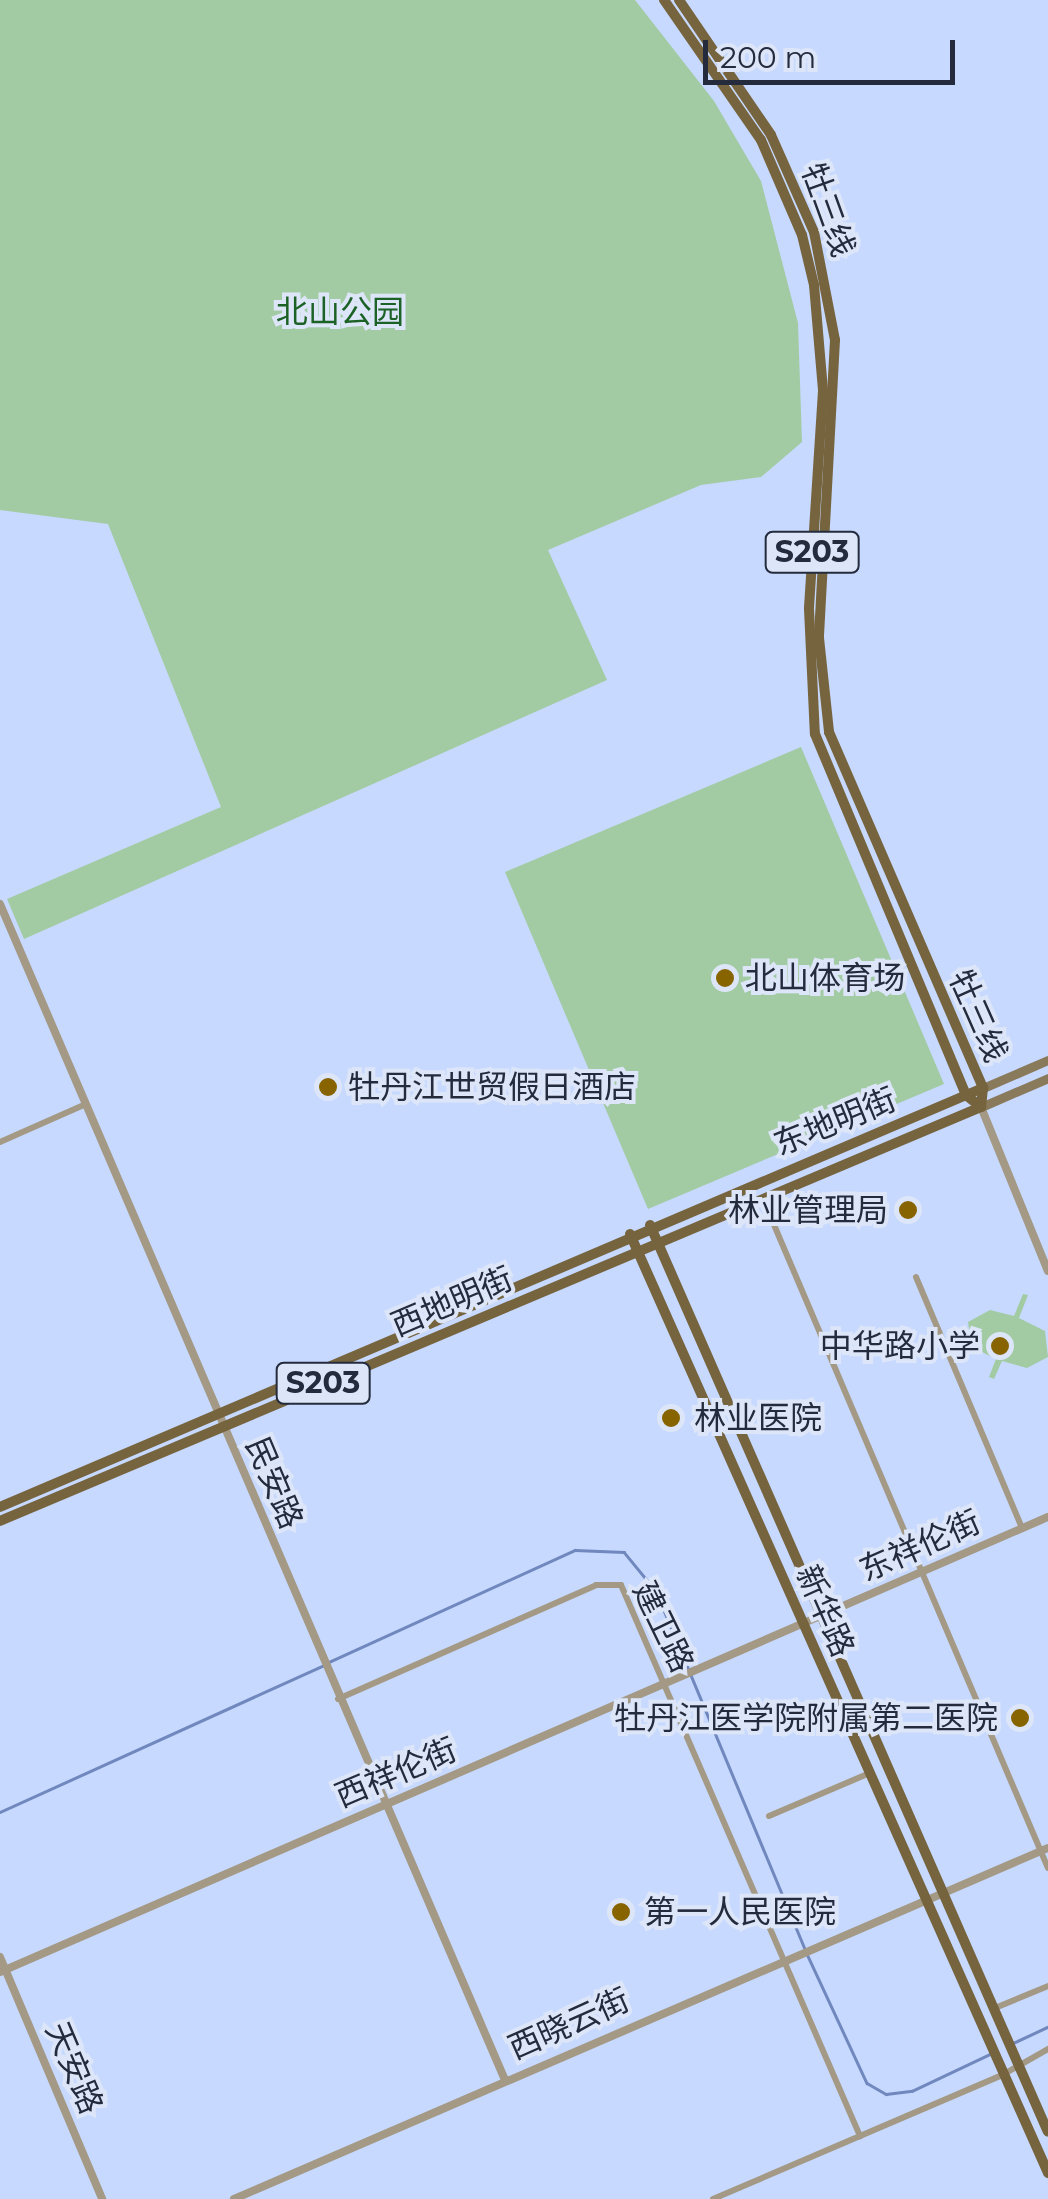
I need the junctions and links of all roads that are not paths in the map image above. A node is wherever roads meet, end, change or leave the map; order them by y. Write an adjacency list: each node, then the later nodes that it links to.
1 (664, 0): 7 (main road, 牡三线 / S203)
2 (679, 0): 6 (main road, 牡三线 / S203)
3 (0, 904): 8 (street, 民安路)
4 (1048, 1060): 6 (main road, 东地明街)
5 (1048, 1078): 9 (main road, 东地明街)
6 (984, 1088): 7 (main road, 东地明街 / S203); 9 (main road, 牡三线)
7 (966, 1096): 9 (main road, 牡三线 / S203); 12 (main road, 东地明街 / S203)
8 (86, 1104): 10 (street); 16 (street, 民安路)
9 (980, 1108): 11 (main road, 东地明街 / S203); 14 (street)
10 (0, 1142)
11 (762, 1198): 13 (main road, 东地明街 / S203); 22 (street)
12 (640, 1230): 13 (main road, 新华路); 13 (main road); 16 (main road, 西地明街 / S203)
13 (647, 1246): 17 (main road, 西地明街 / S203); 23 (main road, 新华路); 23 (main road)
14 (1048, 1271)
15 (916, 1277): 21 (street)
16 (217, 1413): 17 (street, 民安路); 18 (main road, 西地明街 / S203)
17 (223, 1426): 20 (main road, 西地明街 / S203); 25 (street, 民安路)
18 (0, 1507)
19 (1048, 1517): 21 (street, 东祥伦街)
20 (0, 1521)
21 (1022, 1528): 22 (street, 东祥伦街)
22 (922, 1572): 23 (street, 东祥伦街); 29 (street)
23 (813, 1620): 24 (street, 西祥伦街); 26 (main road, 新华路); 31 (main road)
24 (664, 1684): 25 (street, 建卫路); 27 (street, 西祥伦街); 34 (street, 建卫路)
25 (338, 1700): 27 (street, 民安路)
26 (870, 1772): 28 (street); 32 (main road, 新华路)
27 (383, 1806): 35 (street, 西祥伦街); 41 (street, 民安路)
28 (769, 1816)
29 (1044, 1849): 30 (street); 31 (street, 西晓云街)
30 (1048, 1868)
31 (942, 1891): 32 (street, 西晓云街); 37 (main road)
32 (926, 1899): 34 (street, 西晓云街); 40 (main road, 新华路)
33 (0, 1957): 35 (street, 天安路)
34 (783, 1958): 41 (street, 西晓云街); 43 (street, 建卫路)
35 (3, 1971): 45 (street, 天安路)
36 (1048, 1986): 37 (street)
37 (994, 2008): 39 (main road)
38 (1048, 2049): 39 (street)
39 (1017, 2062): 40 (street); 42 (main road)
40 (1004, 2074): 43 (street); 44 (main road, 新华路)
41 (505, 2080): 46 (street, 西晓云街)
42 (1048, 2132)
43 (860, 2136): 47 (street)
44 (1048, 2173)
45 (102, 2199)
46 (234, 2199)
47 (713, 2199)

